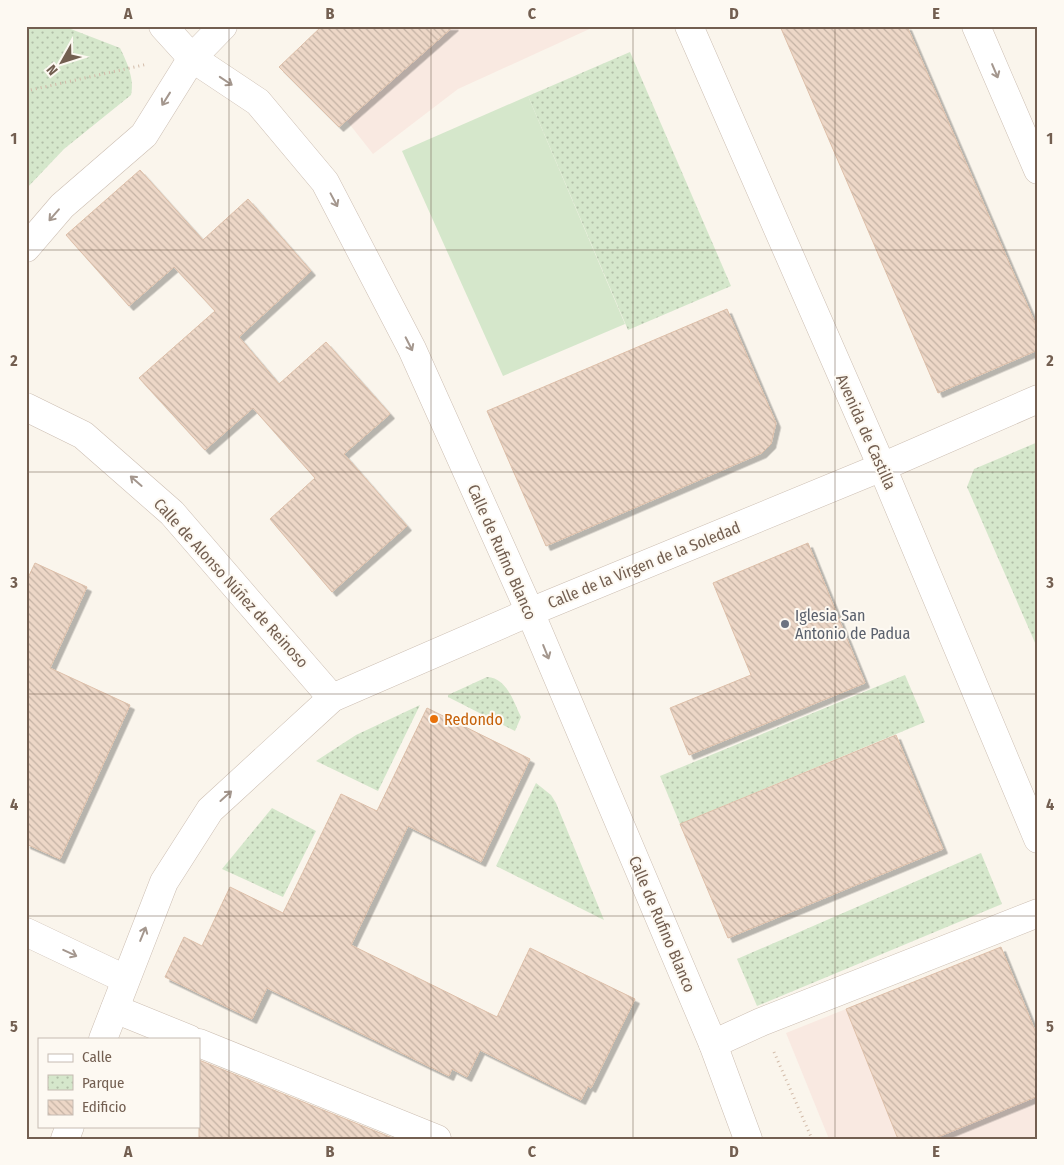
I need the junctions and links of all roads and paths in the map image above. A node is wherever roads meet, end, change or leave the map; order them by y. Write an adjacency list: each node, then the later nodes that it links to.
1 (164, 26): 6 (street, Calle de Rufino Blanco)
2 (223, 26): 6 (street)
3 (689, 26): 12 (street, Avenida de Castilla)
4 (976, 26): 8 (street, one-way to 8)
5 (144, 55): 7 (path)
6 (192, 58): 9 (street, one-way to 9); 13 (street, Calle de Rufino Blanco, one-way to 13)
7 (26, 91)
8 (1038, 170)
9 (26, 248)
10 (1038, 399): 12 (street, Calle de la Virgen de la Soledad)
11 (26, 407): 14 (street, Calle de Alonso Núñez de Reinoso, one-way to 11)
12 (882, 467): 13 (street, Calle de la Virgen de la Soledad); 15 (street, Avenida de Castilla)
13 (530, 612): 14 (street, Calle de la Virgen de la Soledad); 24 (street, Calle de Rufino Blanco, one-way to 24)
14 (332, 698): 18 (street, Calle de la Virgen de la Soledad, one-way to 14)
15 (1038, 839)
16 (1038, 913): 20 (street)
17 (26, 932): 18 (street, one-way to 18)
18 (125, 979): 19 (street, Calle de la Virgen de la Soledad)
19 (114, 1009): 21 (street, Calle de la Virgen de la Soledad); 22 (street)
20 (761, 1022): 24 (street); 27 (path)
21 (103, 1038)
22 (186, 1038)
23 (200, 1043): 25 (street)
24 (713, 1044): 26 (street, Calle de Rufino Blanco)
25 (437, 1139)
26 (748, 1139)
27 (812, 1139)

